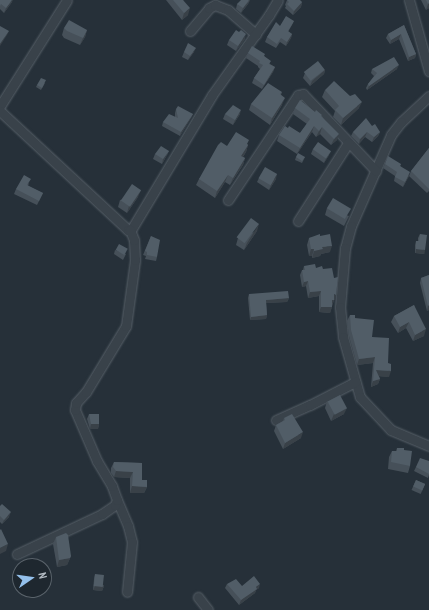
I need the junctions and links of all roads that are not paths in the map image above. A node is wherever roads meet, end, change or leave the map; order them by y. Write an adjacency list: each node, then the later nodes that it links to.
1 (67, 0): 9 (street)
2 (278, 0): 5 (street)
3 (409, 0): 6 (street)
4 (190, 31): 5 (street)
5 (256, 34): 15 (street)
6 (427, 56): 7 (street)
7 (429, 71)
8 (429, 96): 12 (street)
9 (0, 106)
10 (0, 111): 15 (street)
11 (348, 143): 12 (street); 13 (street); 14 (street)
12 (376, 171): 16 (street)
13 (228, 200)
14 (298, 221)
15 (130, 230): 19 (street)
16 (355, 382): 17 (street); 18 (street)
17 (276, 420)
18 (429, 446)
19 (117, 500): 20 (street); 21 (street)
20 (17, 554)
21 (128, 592)
22 (198, 597): 23 (street)
23 (208, 610)

